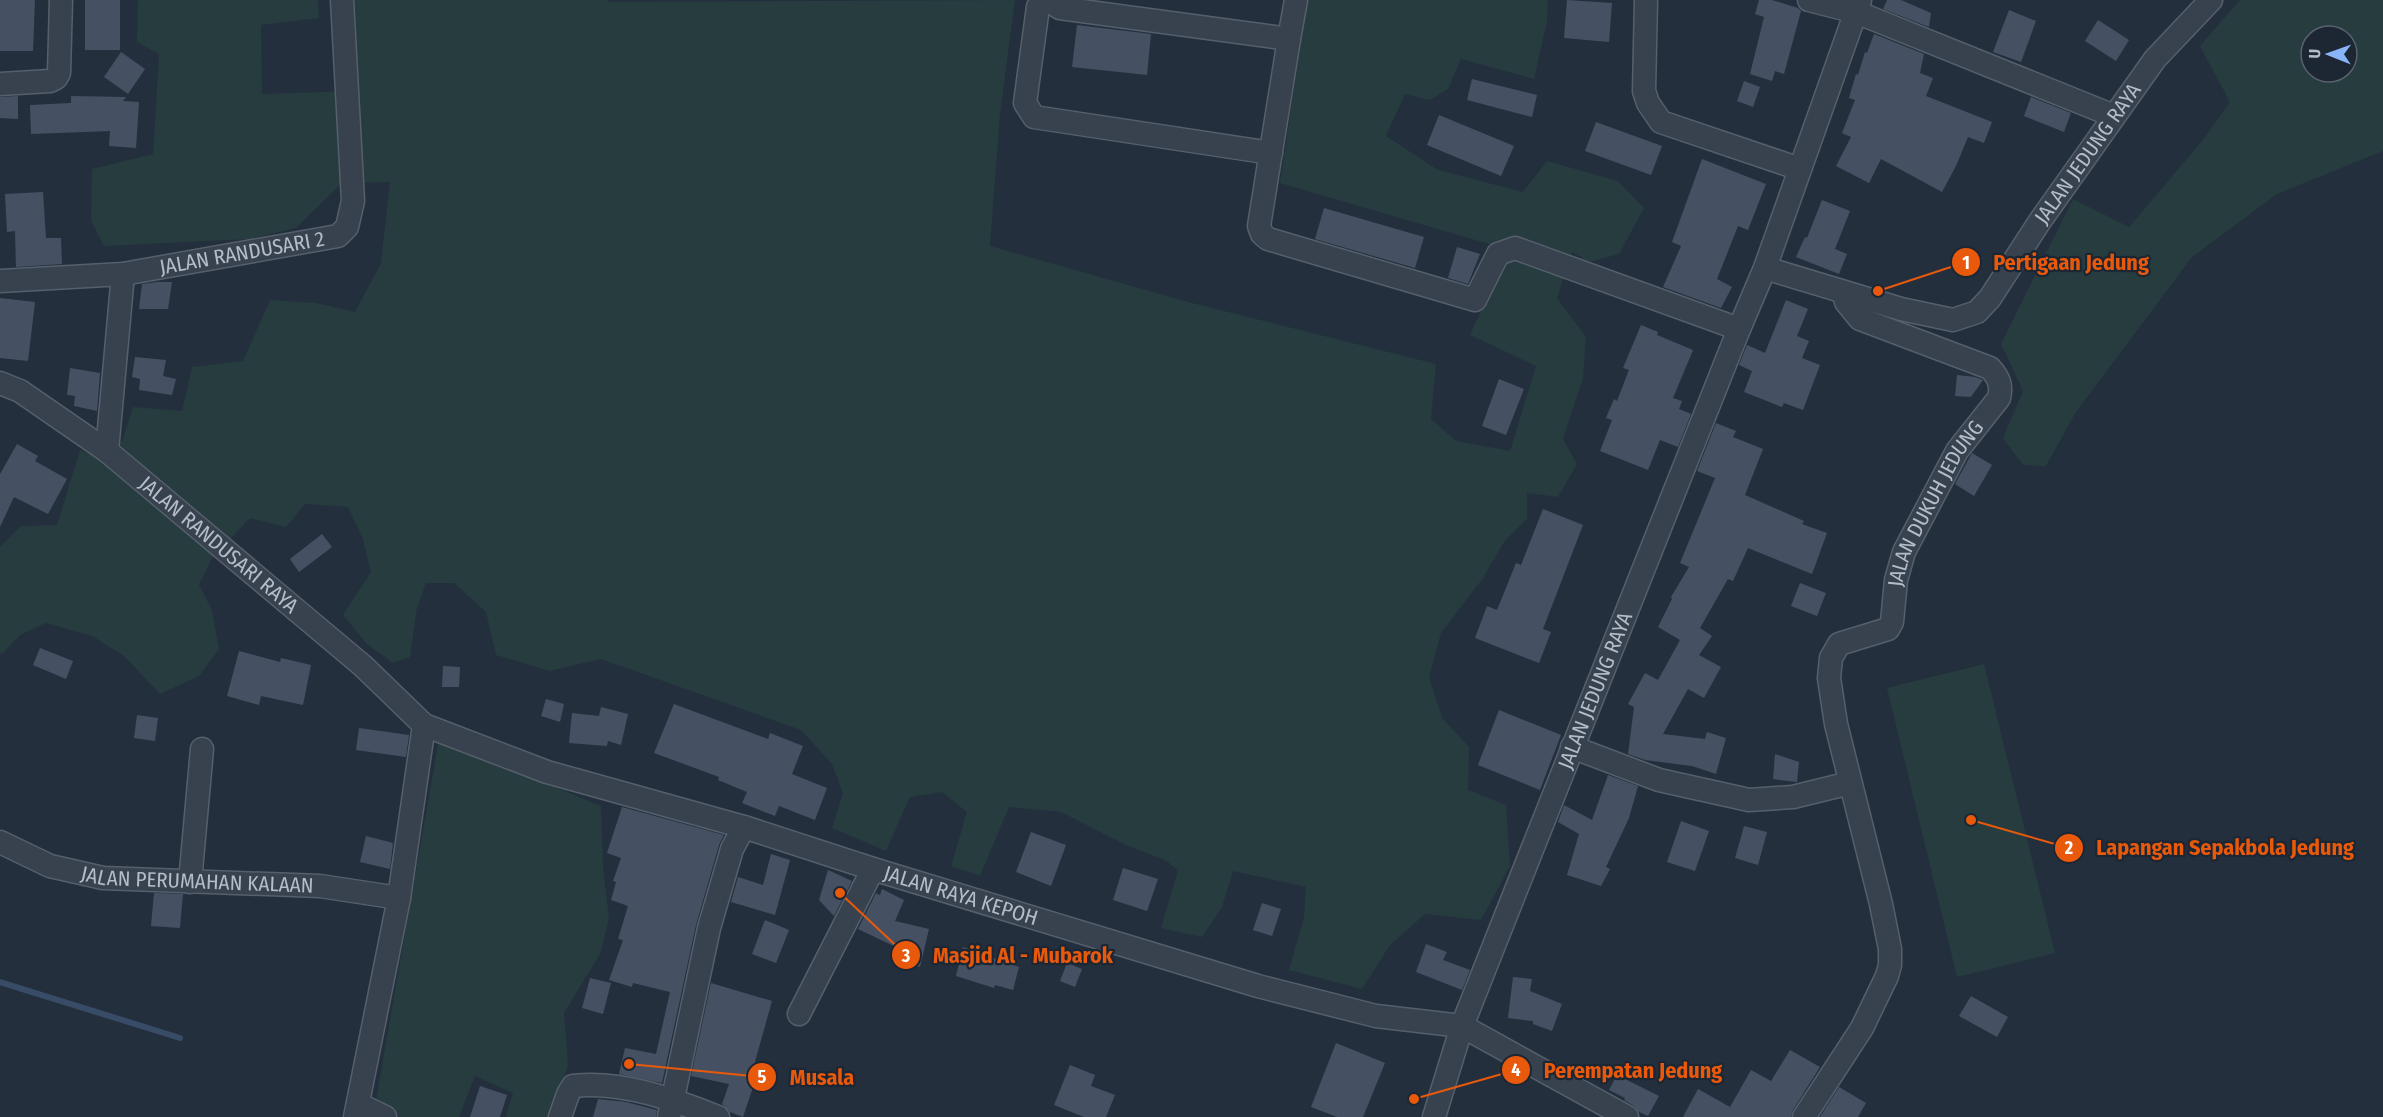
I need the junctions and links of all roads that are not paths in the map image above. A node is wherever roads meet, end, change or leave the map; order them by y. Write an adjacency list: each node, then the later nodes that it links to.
1 (61, 0): 10 (street)
2 (342, 0): 15 (street, JALAN RANDUSARI 2)
3 (1048, 0): 9 (street); 12 (street)
4 (1296, 0): 9 (street)
5 (1646, 0): 13 (street)
6 (1809, 0): 8 (street)
7 (2211, 0): 11 (street, JALAN JEDUNG RAYA)
8 (1858, 6): 11 (street); 13 (street, JALAN JEDUNG RAYA)
9 (1289, 39): 12 (street)
10 (0, 84)
11 (2114, 116): 17 (street, JALAN JEDUNG RAYA)
12 (1271, 153): 18 (street)
13 (1800, 169): 14 (street, JALAN JEDUNG RAYA)
14 (1765, 268): 17 (street, JALAN JEDUNG RAYA); 18 (street, JALAN JEDUNG RAYA)
15 (123, 274): 16 (street, JALAN RANDUSARI 2); 20 (street)
16 (0, 281)
17 (1843, 292): 24 (street, JALAN DUKUH JEDUNG)
18 (1739, 329): 22 (street, JALAN JEDUNG RAYA)
19 (0, 382): 20 (street, JALAN RANDUSARI RAYA)
20 (107, 452): 21 (street, JALAN RANDUSARI RAYA)
21 (424, 725): 25 (street, JALAN RAYA KEPOH); 29 (street)
22 (1572, 747): 24 (street); 31 (street, JALAN JEDUNG RAYA)
23 (202, 749): 28 (street)
24 (1850, 783): 39 (street)
25 (744, 827): 27 (street, JALAN RAYA KEPOH); 32 (street)
26 (0, 842): 28 (street, JALAN PERUMAHAN KALAAN)
27 (873, 869): 30 (street); 31 (street, JALAN RAYA KEPOH)
28 (190, 882): 29 (street, JALAN PERUMAHAN KALAAN)
29 (399, 898): 33 (street)
30 (799, 1014)
31 (1462, 1026): 37 (street, JALAN JEDUNG RAYA); 38 (street, JALAN RAYA KEPOH)
32 (671, 1108): 35 (street); 36 (street)
33 (357, 1111): 34 (street)
34 (385, 1117)
35 (560, 1117)
36 (718, 1117)
37 (1434, 1117)
38 (1627, 1117)
39 (1804, 1117)

